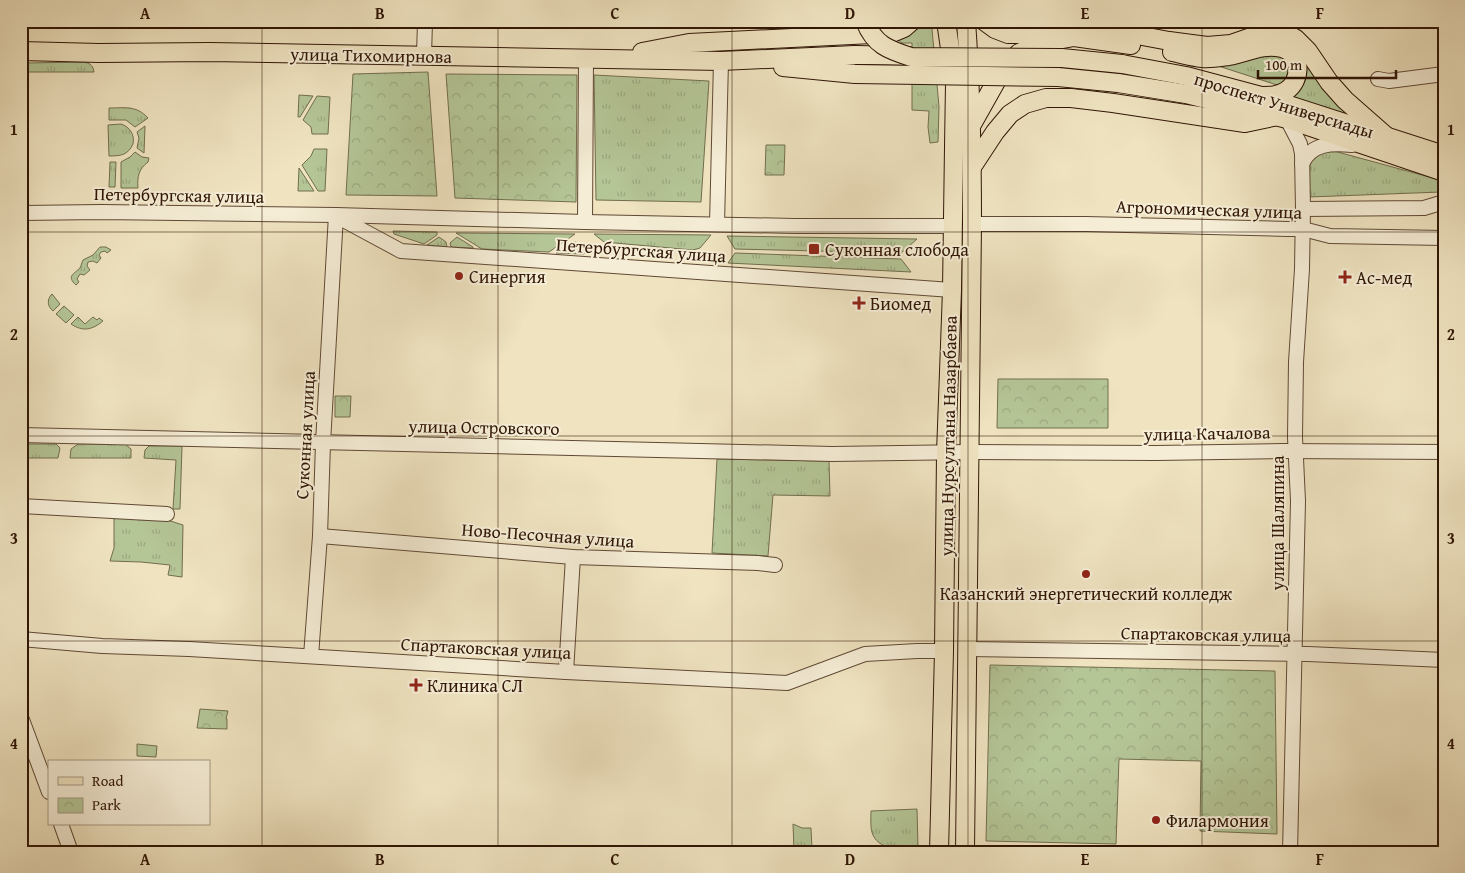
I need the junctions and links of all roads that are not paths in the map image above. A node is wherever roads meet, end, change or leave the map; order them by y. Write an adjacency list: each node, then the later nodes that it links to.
1 (425, 21): 9 (street)
2 (865, 21): 10 (main road, bridge)
3 (912, 21): 12 (main road)
4 (946, 21): 32 (main road, улица Нурсултана Назарбаева)
5 (966, 21): 18 (main road, улица Нурсултана Назарбаева)
6 (984, 21): 7 (main road)
7 (1281, 26): 19 (main road)
8 (21, 50): 9 (main road, улица Тихомирнова)
9 (424, 56): 11 (main road, улица Тихомирнова)
10 (911, 56): 13 (main road, проспект Универсиады, bridge); 16 (main road, проспект Универсиады, bridge)
11 (586, 59): 12 (main road, улица Тихомирнова); 29 (street)
12 (611, 59): 13 (main road, улица Тихомирнова)
13 (721, 61): 17 (main road, проспект Универсиады, bridge); 30 (street)
14 (1444, 74): 15 (street)
15 (1378, 79)
16 (1260, 96): 18 (main road); 19 (main road, проспект Универсиады)
17 (1281, 118): 20 (main road, проспект Универсиады); 22 (street, улица Шаляпина); 23 (main road)
18 (971, 126): 23 (main road, улица Нурсултана Назарбаева)
19 (1386, 136): 21 (main road, проспект Универсиады)
20 (1362, 145): 22 (street); 24 (main road, проспект Универсиады)
21 (1444, 155)
22 (1302, 164): 26 (street, улица Шаляпина)
23 (972, 167): 31 (main road, улица Нурсултана Назарбаева)
24 (1444, 172)
25 (1444, 202): 26 (street)
26 (1303, 209): 33 (street, улица Шаляпина)
27 (21, 212): 28 (street, Петербургская улица)
28 (336, 215): 29 (street, Петербургская улица); 35 (street, Петербургская улица); 37 (street, Суконная улица)
29 (585, 222): 30 (street, Петербургская улица)
30 (717, 224): 32 (street, Петербургская улица)
31 (972, 224): 33 (street, Агрономическая улица); 39 (main road, улица Нурсултана Назарбаева)
32 (953, 226): 35 (main road, улица Нурсултана Назарбаева)
33 (1303, 229): 34 (street, Агрономическая улица); 38 (street, улица Шаляпина)
34 (1444, 238)
35 (952, 290): 41 (main road, улица Нурсултана Назарбаева)
36 (21, 435): 37 (street, улица Островского)
37 (323, 443): 41 (street, улица Островского); 44 (street, Суконная улица)
38 (1297, 451): 39 (street, улица Качалова); 40 (street, улица Качалова); 50 (street, улица Шаляпина)
39 (970, 452): 41 (street, улица Островского); 48 (main road, улица Нурсултана Назарбаева)
40 (1444, 452)
41 (946, 453): 49 (main road, улица Нурсултана Назарбаева)
42 (21, 506): 43 (street)
43 (167, 514)
44 (320, 536): 45 (street, Ново-Песочная улица); 51 (street, Суконная улица)
45 (573, 557): 46 (street, Ново-Песочная улица); 53 (street)
46 (775, 565)
47 (21, 639): 51 (street, Спартаковская улица)
48 (968, 649): 50 (street, Спартаковская улица); 59 (main road, улица Нурсултана Назарбаева)
49 (944, 651): 53 (street, Спартаковская улица); 58 (main road, улица Нурсултана Назарбаева)
50 (1295, 654): 52 (street, Спартаковская улица); 60 (street, улица Шаляпина)
51 (311, 656): 53 (street, Спартаковская улица)
52 (1444, 660)
53 (566, 672)
54 (21, 718): 55 (street)
55 (48, 789)
56 (62, 826): 57 (street)
57 (71, 852)
58 (939, 852)
59 (965, 852)
60 (1290, 852)

